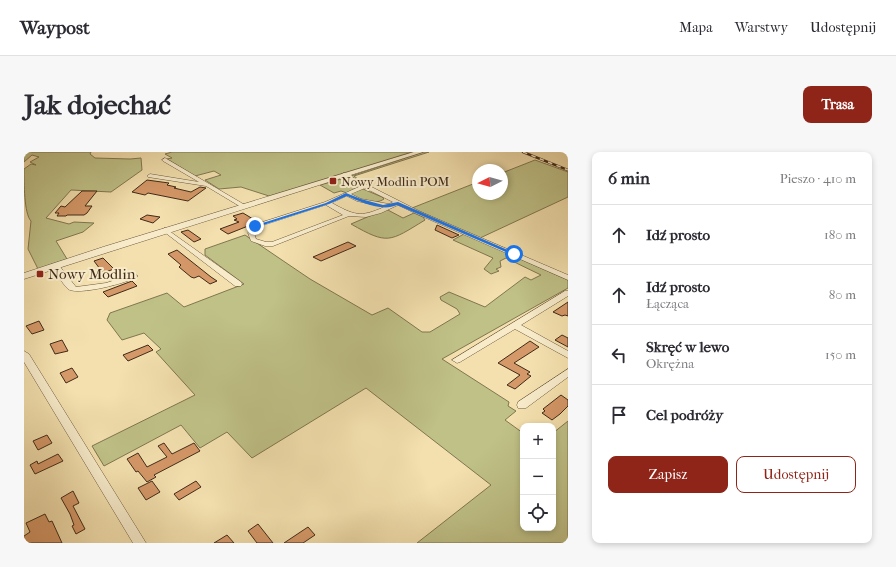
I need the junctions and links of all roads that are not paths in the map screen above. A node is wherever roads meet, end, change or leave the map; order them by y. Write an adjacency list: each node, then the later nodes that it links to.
1 (420, 152): 3 (street)
2 (165, 160): 5 (street)
3 (344, 175): 6 (street); 10 (street)
4 (150, 176): 5 (street)
5 (209, 186): 10 (street)
6 (365, 186): 7 (street); 8 (street)
7 (346, 194): 9 (street); 11 (street)
8 (397, 203): 11 (street); 17 (street)
9 (327, 204): 12 (street); 12 (street)
10 (243, 206): 13 (street)
11 (389, 206): 12 (street)
12 (347, 214)
13 (165, 230): 14 (street); 18 (street)
14 (55, 266): 15 (street); 16 (street)
15 (24, 276)
16 (134, 276)
17 (568, 278)
18 (238, 284)
19 (568, 292): 20 (street)
20 (514, 325): 22 (street); 23 (street)
21 (24, 354): 26 (street)
22 (568, 355)
23 (457, 360)
24 (568, 372): 25 (street)
25 (522, 405)
26 (140, 543)

